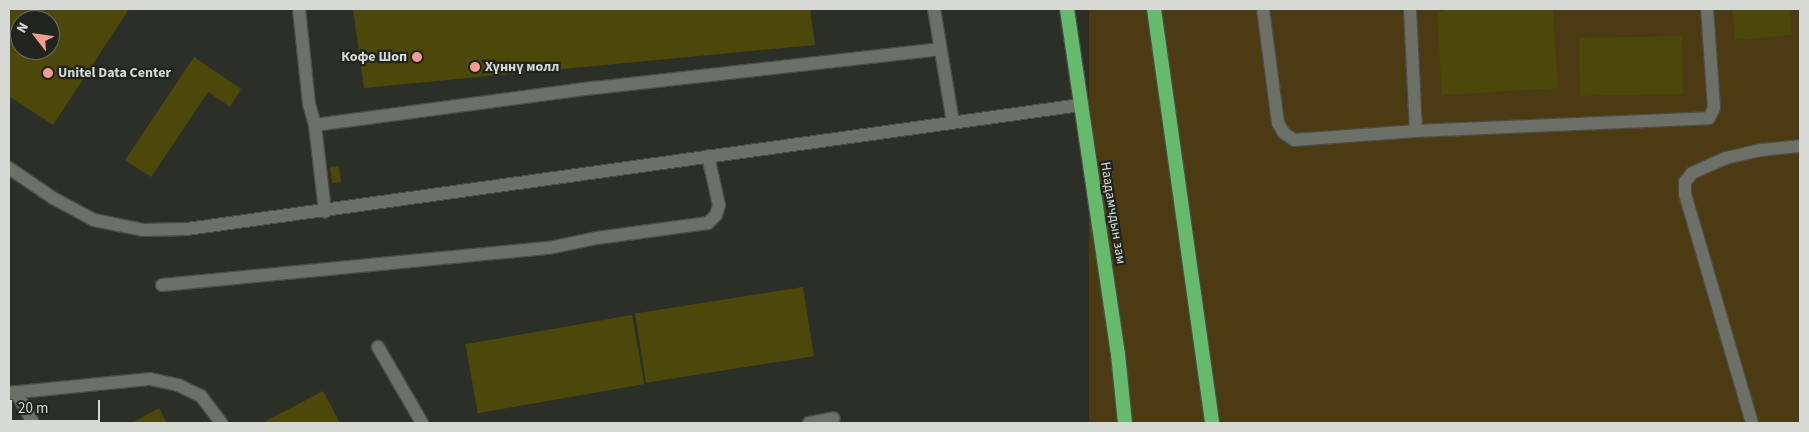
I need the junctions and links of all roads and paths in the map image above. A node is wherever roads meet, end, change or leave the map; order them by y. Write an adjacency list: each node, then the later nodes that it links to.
1 (299, 9): 11 (street)
2 (934, 9): 8 (street)
3 (1067, 9): 9 (highway, Наадамчдын зам)
4 (1154, 9): 26 (highway)
5 (1263, 9): 12 (street)
6 (1410, 9): 12 (street)
7 (1708, 9): 12 (street)
8 (940, 49): 10 (street); 11 (street)
9 (1081, 105): 10 (street); 25 (highway, Наадамчдын зам)
10 (953, 122): 14 (street)
11 (315, 125): 16 (street)
12 (1416, 131)
13 (1800, 146): 27 (street)
14 (708, 156): 16 (street); 17 (street)
15 (9, 168): 16 (street)
16 (325, 211)
17 (162, 285)
18 (378, 347): 23 (street)
19 (12, 393): 21 (street); 22 (street)
20 (834, 418): 24 (street)
21 (33, 423)
22 (221, 423)
23 (422, 423)
24 (809, 423)
25 (1125, 423)
26 (1212, 423)
27 (1752, 423)

